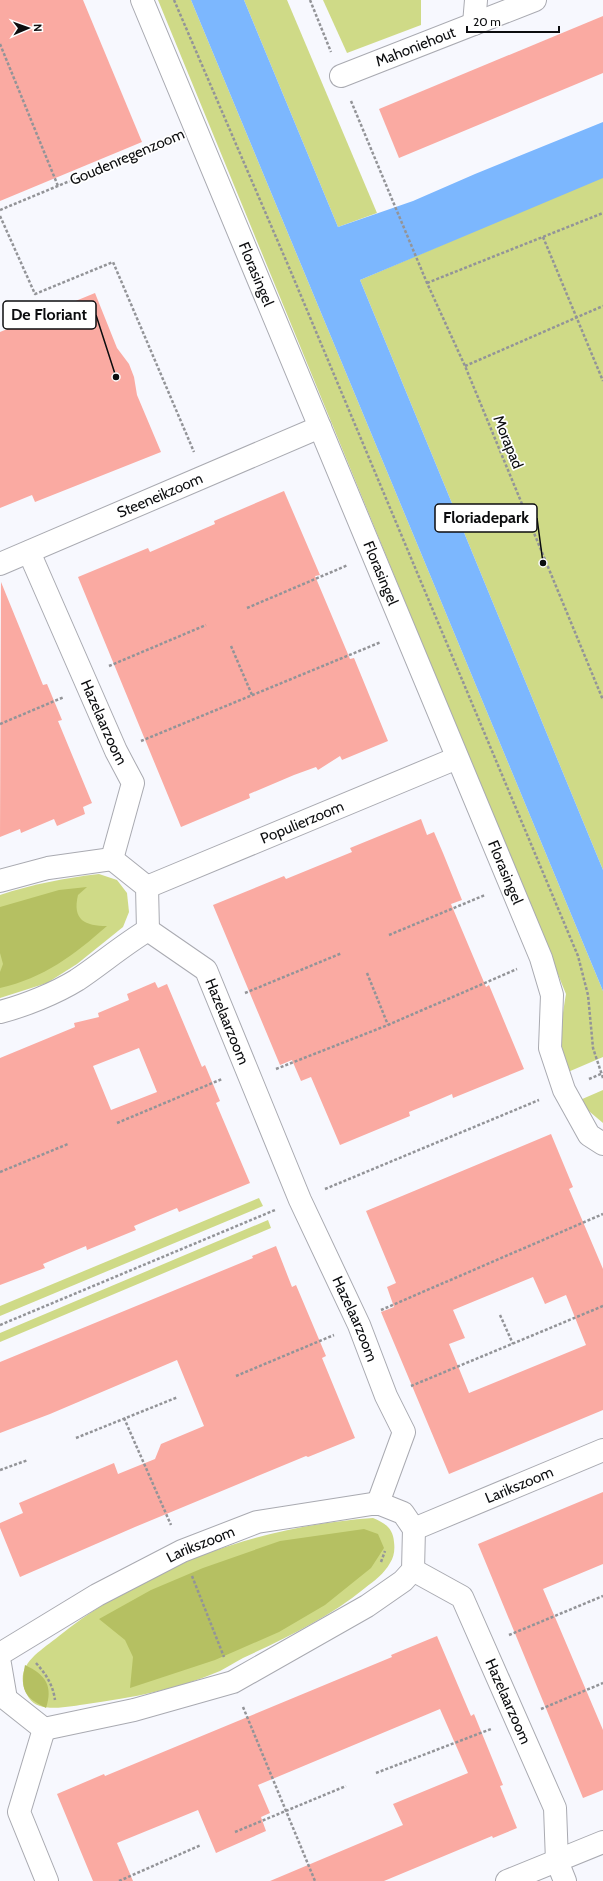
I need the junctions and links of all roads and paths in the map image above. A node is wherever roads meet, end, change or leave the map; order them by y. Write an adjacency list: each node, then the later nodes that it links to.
1 (142, 0): 8 (street, Florasingel)
2 (174, 0): 50 (path)
3 (476, 0): 5 (street)
4 (535, 0): 5 (street, Mahoniehout)
5 (474, 24): 7 (street, Mahoniehout)
6 (0, 44): 9 (path, Goudenregenzoom)
7 (341, 76)
8 (196, 129): 9 (path, Goudenregenzoom); 22 (street, Florasingel)
9 (58, 186): 11 (path, Goudenregenzoom)
10 (389, 194): 15 (path, Morapad)
11 (0, 210)
12 (603, 213): 14 (path)
13 (0, 216): 23 (path)
14 (543, 237): 15 (path); 17 (path)
15 (427, 283): 18 (path, Morapad)
16 (603, 306): 17 (path)
17 (576, 317): 18 (path); 20 (path)
18 (465, 366): 33 (path, Morapad)
19 (603, 372): 20 (path)
20 (600, 374): 21 (path)
21 (603, 381)
22 (320, 427): 23 (street, Steeneikzoom); 25 (street, Florasingel)
23 (204, 476): 24 (street, Steeneikzoom)
24 (29, 552): 26 (street, Steeneikzoom); 31 (street, Hazelaarzoom)
25 (373, 555): 27 (path); 29 (street, Florasingel)
26 (0, 564)
27 (247, 608)
28 (206, 625): 31 (path)
29 (405, 632): 32 (path); 36 (street, Florasingel)
30 (231, 646): 32 (path)
31 (86, 682): 34 (path); 35 (street, Hazelaarzoom)
32 (252, 695): 35 (path)
33 (603, 699)
34 (0, 724)
35 (116, 751): 37 (street, Hazelaarzoom)
36 (457, 758): 39 (street, Florasingel); 40 (street, Populierzoom)
37 (112, 859): 38 (street); 40 (street)
38 (0, 881)
39 (510, 884): 42 (path); 44 (street, Florasingel)
40 (147, 887): 41 (street)
41 (148, 930): 46 (street, Hazelaarzoom); 47 (street)
42 (389, 935)
43 (342, 953): 46 (path)
44 (541, 958): 48 (path); 53 (street, Florasingel)
45 (367, 973): 48 (path)
46 (220, 1004): 49 (street, Hazelaarzoom)
47 (0, 1012)
48 (388, 1025): 49 (path)
49 (249, 1074): 51 (path); 58 (street, Hazelaarzoom)
50 (603, 1078)
51 (117, 1123)
52 (68, 1144): 54 (path)
53 (603, 1144)
54 (0, 1172)
55 (603, 1214): 58 (path)
56 (603, 1306): 59 (path)
57 (500, 1315): 59 (path)
58 (358, 1322): 60 (path); 61 (street, Hazelaarzoom)
59 (512, 1344): 61 (path)
60 (236, 1376)
61 (386, 1396): 68 (street, Hazelaarzoom)
62 (178, 1397): 63 (path)
63 (124, 1418): 64 (path); 71 (path)
64 (76, 1438)
65 (603, 1450): 69 (street, Larikszoom)
66 (28, 1460): 67 (path)
67 (0, 1470)
68 (378, 1503): 69 (street); 71 (street, Larikszoom)
69 (414, 1529): 73 (street)
70 (387, 1548): 72 (path)
71 (182, 1551): 76 (street, Larikszoom); 79 (path)
72 (380, 1564)
73 (413, 1570): 75 (street, Hazelaarzoom); 79 (street)
74 (603, 1596): 75 (path)
75 (484, 1645): 83 (street, Hazelaarzoom)
76 (2, 1656): 78 (path); 84 (street)
77 (42, 1658): 78 (path)
78 (36, 1663): 82 (path)
79 (233, 1682): 84 (street); 87 (path)
80 (603, 1683): 83 (path)
81 (62, 1699): 82 (path)
82 (54, 1700): 84 (path)
83 (516, 1719): 85 (path); 91 (street, Hazelaarzoom)
84 (50, 1728): 92 (street)
85 (376, 1772)
86 (346, 1786): 87 (path)
87 (285, 1811): 88 (path); 94 (path)
88 (235, 1832)
89 (603, 1842): 91 (street)
90 (201, 1845): 93 (path)
91 (557, 1861): 95 (street); 96 (street, Hazelaarzoom)
92 (47, 1881)
93 (119, 1881)
94 (315, 1881)
95 (507, 1881)
96 (565, 1881)

